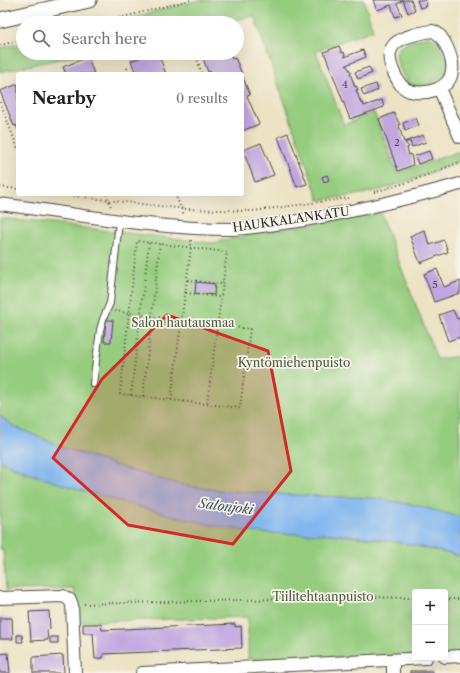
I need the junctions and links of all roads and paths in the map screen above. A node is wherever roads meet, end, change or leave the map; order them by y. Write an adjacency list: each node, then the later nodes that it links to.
1 (89, 0): 4 (street)
2 (190, 0): 5 (path)
3 (16, 16): 6 (street)
4 (18, 16)
5 (127, 16)
6 (0, 20)
7 (16, 42): 8 (path)
8 (0, 45)
9 (197, 60): 12 (path)
10 (127, 68): 11 (path)
11 (128, 72)
12 (201, 72)
13 (439, 88): 13 (street); 15 (street)
14 (0, 102): 16 (path)
15 (460, 137)
16 (16, 144)
17 (460, 162): 21 (path)
18 (460, 184): 28 (street, HAUKKALANKATU)
19 (0, 187): 20 (path)
20 (16, 189)
21 (367, 194)
22 (72, 196): 26 (path)
23 (176, 196): 26 (path)
24 (353, 198): 26 (path)
25 (0, 204): 27 (street, HAUKKALANKATU)
26 (180, 208): 28 (path)
27 (119, 222): 28 (street, HAUKKALANKATU); 36 (lane)
28 (190, 228)
29 (149, 242): 30 (path); 37 (path); 38 (path)
30 (160, 243): 31 (path); 39 (path)
31 (192, 248): 32 (path); 33 (path)
32 (188, 280): 33 (path); 34 (path)
33 (222, 284): 35 (path)
34 (186, 293): 35 (path); 40 (path)
35 (221, 297): 41 (path)
36 (108, 310): 37 (path); 42 (lane)
37 (129, 313): 38 (path); 43 (path)
38 (140, 315): 39 (path); 43 (path)
39 (152, 316): 40 (path); 44 (path)
40 (182, 320): 41 (path); 45 (path)
41 (217, 325): 46 (path); 46 (path)
42 (94, 384)
43 (131, 395): 44 (path)
44 (143, 396): 45 (path)
45 (171, 400): 46 (path)
46 (207, 404)
47 (0, 598): 51 (street)
48 (412, 598): 51 (path)
49 (448, 599): 50 (path)
50 (460, 599)
51 (72, 604): 56 (street)
52 (460, 656): 53 (street)
53 (448, 657)
54 (412, 659): 55 (street)
55 (393, 660): 57 (street); 58 (street)
56 (75, 673)
57 (142, 673)
58 (393, 673)

